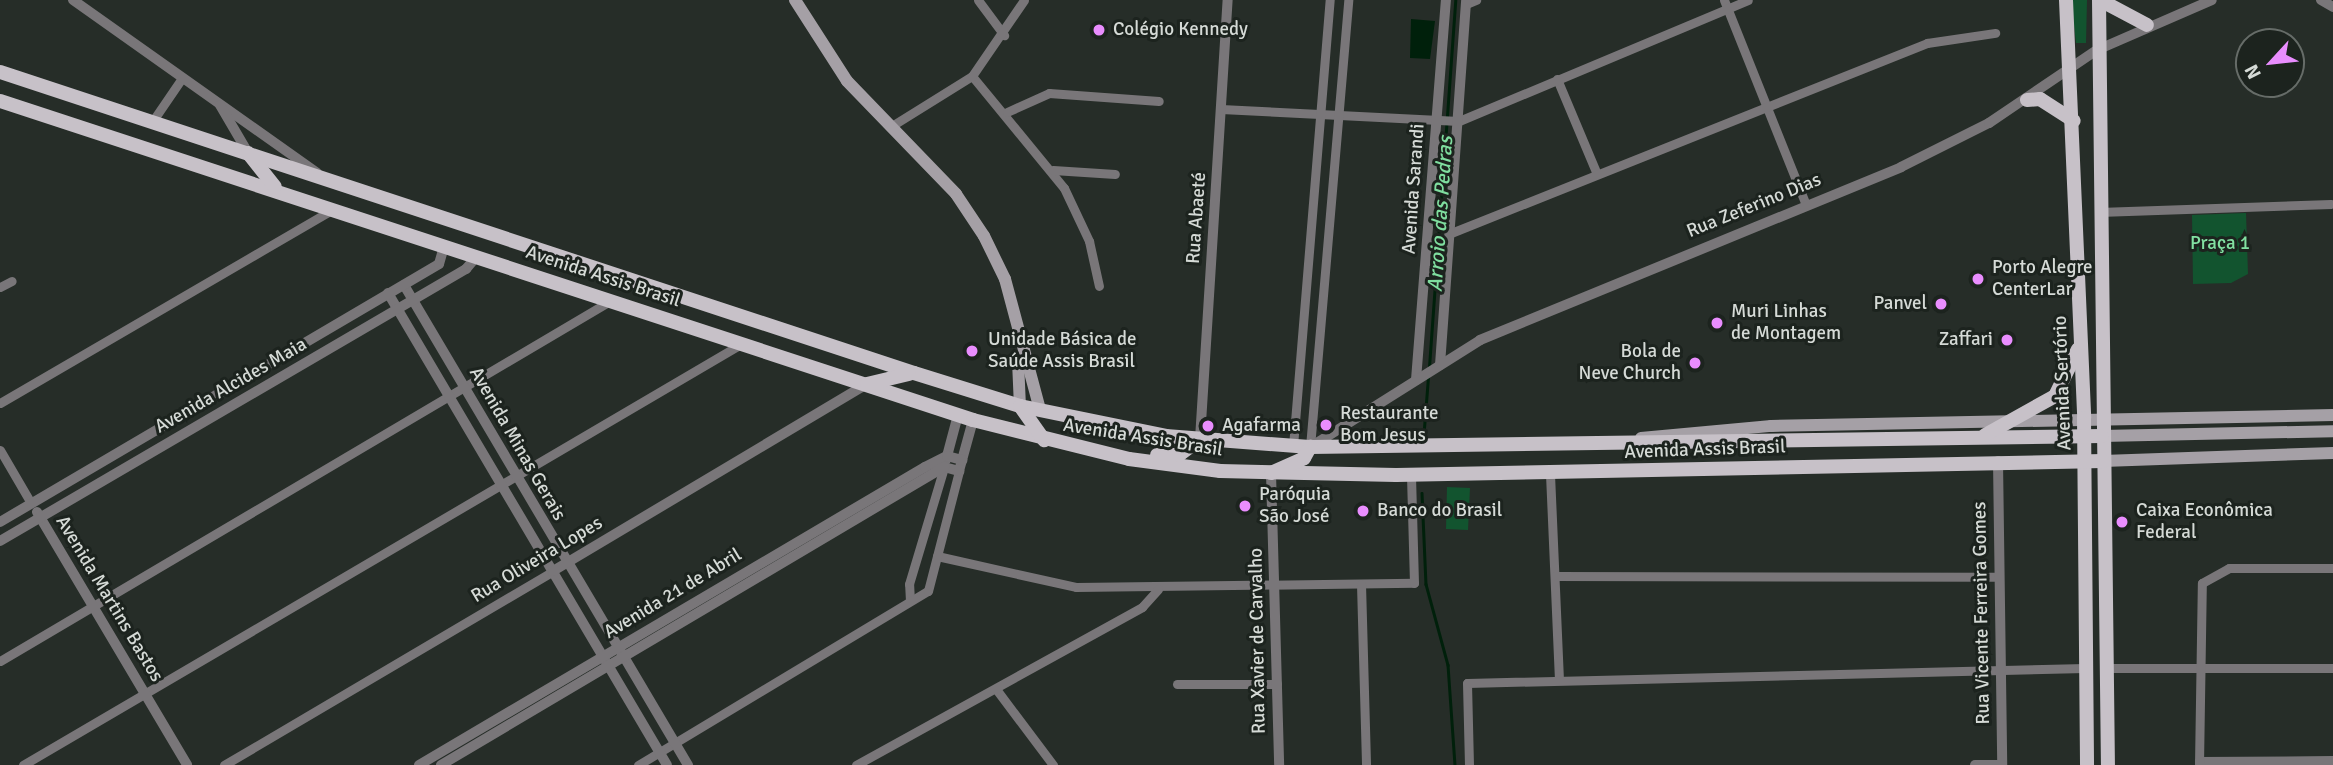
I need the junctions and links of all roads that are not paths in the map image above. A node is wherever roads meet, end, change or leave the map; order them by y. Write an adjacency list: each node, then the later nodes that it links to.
1 (73, 0): 25 (street)
2 (794, 0): 39 (main road)
3 (978, 0): 19 (street)
4 (1024, 0): 19 (street)
5 (1228, 0): 32 (street, Rua Abaeté)
6 (1330, 0): 34 (street)
7 (1348, 0): 35 (street)
8 (1446, 0): 38 (street, Avenida Sarandi)
9 (1748, 0): 15 (street)
10 (2066, 0): 20 (main road, Avenida Sertório)
11 (2100, 0): 17 (main road); 21 (main road, Avenida Sertório)
12 (2212, 0): 17 (street, Rua Zeferino Dias)
13 (2324, 0): 16 (street)
14 (1469, 1): 38 (street, Avenida Sarandi)
15 (1726, 4): 26 (street); 31 (street)
16 (2333, 7)
17 (2147, 25): 21 (street, Rua Zeferino Dias)
18 (1995, 33): 31 (street)
19 (1004, 35): 24 (street)
20 (2070, 38): 21 (main road); 23 (main road, Avenida Sertório)
21 (2097, 50): 23 (street, Rua Zeferino Dias); 49 (main road, Avenida Sertório)
22 (0, 72): 37 (main road, Avenida Assis Brasil)
23 (2072, 72): 27 (street, Rua Zeferino Dias); 36 (main road, Avenida Sertório)
24 (972, 76): 33 (street); 39 (street)
25 (182, 78): 30 (street); 37 (street)
26 (1557, 79): 38 (street); 43 (street)
27 (2027, 100): 36 (main road); 47 (street, Rua Zeferino Dias)
28 (0, 101): 45 (main road, Avenida Assis Brasil)
29 (1158, 101): 33 (street)
30 (219, 103): 40 (street); 44 (street)
31 (1768, 107): 43 (street); 47 (street)
32 (1221, 109): 34 (street); 86 (street, Rua Abaeté)
33 (1007, 112): 41 (street)
34 (1321, 116): 35 (street); 59 (street)
35 (1339, 117): 38 (street); 60 (street)
36 (2074, 121): 65 (main road, Avenida Sertório)
37 (152, 122): 40 (main road, Avenida Assis Brasil)
38 (1448, 122): 51 (street, Avenida Sarandi); 69 (street, Avenida Sarandi)
39 (890, 127): 64 (main road)
40 (248, 153): 44 (main road, Avenida Assis Brasil); 45 (main road)
41 (1053, 170): 42 (street); 56 (street)
42 (1115, 174)
43 (1597, 174): 51 (street)
44 (328, 180): 50 (main road, Avenida Assis Brasil)
45 (283, 193): 48 (main road, Avenida Assis Brasil)
46 (2331, 204): 49 (street)
47 (1806, 205): 67 (street, Rua Zeferino Dias)
48 (331, 210): 52 (main road, Avenida Assis Brasil); 73 (street)
49 (2097, 212): 80 (main road, Avenida Sertório)
50 (468, 227): 53 (main road); 68 (main road, Avenida Assis Brasil)
51 (1451, 233): 67 (street, Avenida Sarandi)
52 (444, 247): 53 (main road, Avenida Assis Brasil); 55 (street, Avenida Alcides Maia)
53 (476, 257): 61 (street, Avenida Alcides Maia); 62 (main road, Avenida Assis Brasil)
54 (12, 281): 57 (street)
55 (404, 285): 58 (street, Avenida Alcides Maia); 61 (street, Avenida Minas Gerais)
56 (1099, 286)
57 (0, 287)
58 (388, 293): 63 (street, Avenida Minas Gerais); 104 (street, Avenida Alcides Maia)
59 (1307, 297): 60 (street); 89 (street)
60 (1324, 298): 90 (street)
61 (412, 300): 63 (street, Avenida Alcides Maia); 71 (street, Avenida Minas Gerais)
62 (610, 300): 66 (main road, Avenida Assis Brasil); 71 (street)
63 (397, 309): 72 (street, Avenida Minas Gerais); 105 (street, Avenida Alcides Maia)
64 (1016, 323): 74 (main road); 75 (main road)
65 (2080, 341): 78 (main road); 79 (main road, Avenida Sertório)
66 (744, 342): 70 (main road, Avenida Assis Brasil); 102 (street)
67 (1437, 367): 69 (street, Rua Zeferino Dias)
68 (914, 373): 70 (main road); 74 (main road, Avenida Assis Brasil)
69 (1419, 378): 90 (street, Rua Zeferino Dias)
70 (867, 384): 76 (main road, Avenida Assis Brasil); 109 (street, Rua Oliveira Lopes)
71 (463, 387): 72 (street); 102 (street, Avenida Minas Gerais)
72 (448, 396): 103 (street, Avenida Minas Gerais); 119 (street)
73 (0, 403)
74 (1020, 406): 75 (main road, Avenida Assis Brasil); 87 (main road)
75 (1040, 410): 86 (main road, Avenida Assis Brasil)
76 (958, 415): 81 (main road, Avenida Assis Brasil); 94 (street)
77 (2333, 415): 80 (main road, Avenida Assis Brasil)
78 (2017, 418): 79 (main road, Avenida Assis Brasil); 85 (main road); 88 (main road, Avenida Assis Brasil)
79 (2084, 418): 80 (main road, Avenida Assis Brasil); 83 (main road, Avenida Sertório)
80 (2102, 418): 84 (main road, Avenida Sertório)
81 (973, 420): 87 (main road, Avenida Assis Brasil); 98 (street)
82 (2333, 431): 84 (main road, Avenida Assis Brasil)
83 (2084, 436): 84 (main road, Avenida Assis Brasil); 85 (main road, Avenida Assis Brasil); 97 (main road, Avenida Sertório)
84 (2102, 436): 96 (main road, Avenida Sertório)
85 (1981, 437): 88 (main road, Avenida Assis Brasil)
86 (1200, 439): 89 (main road, Avenida Assis Brasil); 93 (main road)
87 (1044, 440): 93 (main road, Avenida Assis Brasil)
88 (1612, 443): 90 (main road, Avenida Assis Brasil)
89 (1293, 446): 90 (main road, Avenida Assis Brasil)
90 (1310, 447): 99 (main road)
91 (0, 450): 104 (street, Avenida Martins Bastos)
92 (2333, 453): 96 (main road, Avenida Assis Brasil)
93 (1129, 459): 99 (main road, Avenida Assis Brasil)
94 (945, 461): 98 (street); 114 (street, Avenida 21 de Abril); 118 (street)
95 (1998, 461): 97 (main road, Avenida Assis Brasil); 100 (main road, Avenida Assis Brasil); 113 (street, Rua Vicente Ferreira Gomes)
96 (2103, 461): 97 (main road, Avenida Assis Brasil); 127 (main road, Avenida Sertório)
97 (2085, 462): 126 (main road, Avenida Sertório)
98 (960, 466): 108 (street)
99 (1271, 473): 101 (main road, Avenida Assis Brasil); 116 (street, Rua Xavier de Carvalho)
100 (1550, 474): 101 (main road, Avenida Assis Brasil); 112 (street)
101 (1411, 475): 115 (street)
102 (514, 476): 103 (street); 109 (street, Avenida Minas Gerais)
103 (500, 485): 111 (street, Avenida Minas Gerais); 134 (street)
104 (32, 503): 105 (street, Avenida Martins Bastos); 106 (street, Avenida Alcides Maia)
105 (40, 518): 107 (street, Avenida Alcides Maia); 119 (street, Avenida Martins Bastos)
106 (0, 522)
107 (0, 541)
108 (937, 556): 117 (street); 118 (street)
109 (566, 563): 111 (street, Rua Oliveira Lopes); 120 (street, Avenida Minas Gerais)
110 (2333, 568): 124 (street)
111 (553, 571): 121 (street, Avenida Minas Gerais); 142 (street, Rua Oliveira Lopes)
112 (1555, 576): 113 (street); 130 (street)
113 (1998, 577): 129 (street, Rua Vicente Ferreira Gomes)
114 (734, 584): 120 (street, Avenida 21 de Abril); 122 (street, Avenida 21 de Abril)
115 (1362, 584): 116 (street); 150 (street)
116 (1274, 586): 117 (street); 132 (street, Rua Xavier de Carvalho)
117 (1158, 589): 133 (street)
118 (910, 601): 135 (street)
119 (94, 607): 123 (street); 134 (street, Avenida Martins Bastos)
120 (617, 648): 121 (street, Avenida 21 de Abril); 122 (street, Avenida Minas Gerais)
121 (603, 656): 125 (street, Avenida Minas Gerais); 139 (street, Avenida 21 de Abril)
122 (624, 659): 125 (street, Avenida 21 de Abril); 135 (street, Avenida Minas Gerais)
123 (0, 661)
124 (2199, 666): 127 (street); 128 (street); 138 (street)
125 (611, 667): 136 (street, Avenida Minas Gerais); 143 (street, Avenida 21 de Abril)
126 (2085, 668): 129 (street); 154 (main road, Avenida Sertório)
127 (2105, 668): 155 (main road, Avenida Sertório)
128 (2333, 668)
129 (1998, 672): 130 (street); 153 (street, Rua Vicente Ferreira Gomes)
130 (1559, 677): 151 (street)
131 (1177, 684): 132 (street)
132 (1277, 684): 149 (street, Rua Xavier de Carvalho)
133 (996, 689): 147 (street); 148 (street)
134 (145, 693): 140 (street); 141 (street, Avenida Martins Bastos)
135 (676, 742): 136 (street); 146 (street, Avenida Minas Gerais)
136 (660, 752): 144 (street); 145 (street, Avenida Minas Gerais)
137 (2333, 760): 138 (street)
138 (2199, 763)
139 (423, 764)
140 (23, 765)
141 (187, 765)
142 (224, 765)
143 (441, 765)
144 (638, 765)
145 (667, 765)
146 (688, 765)
147 (856, 765)
148 (1053, 765)
149 (1279, 765)
150 (1366, 765)
151 (1469, 765)
152 (1975, 765): 153 (street)
153 (2002, 765)
154 (2087, 765)
155 (2108, 765)

